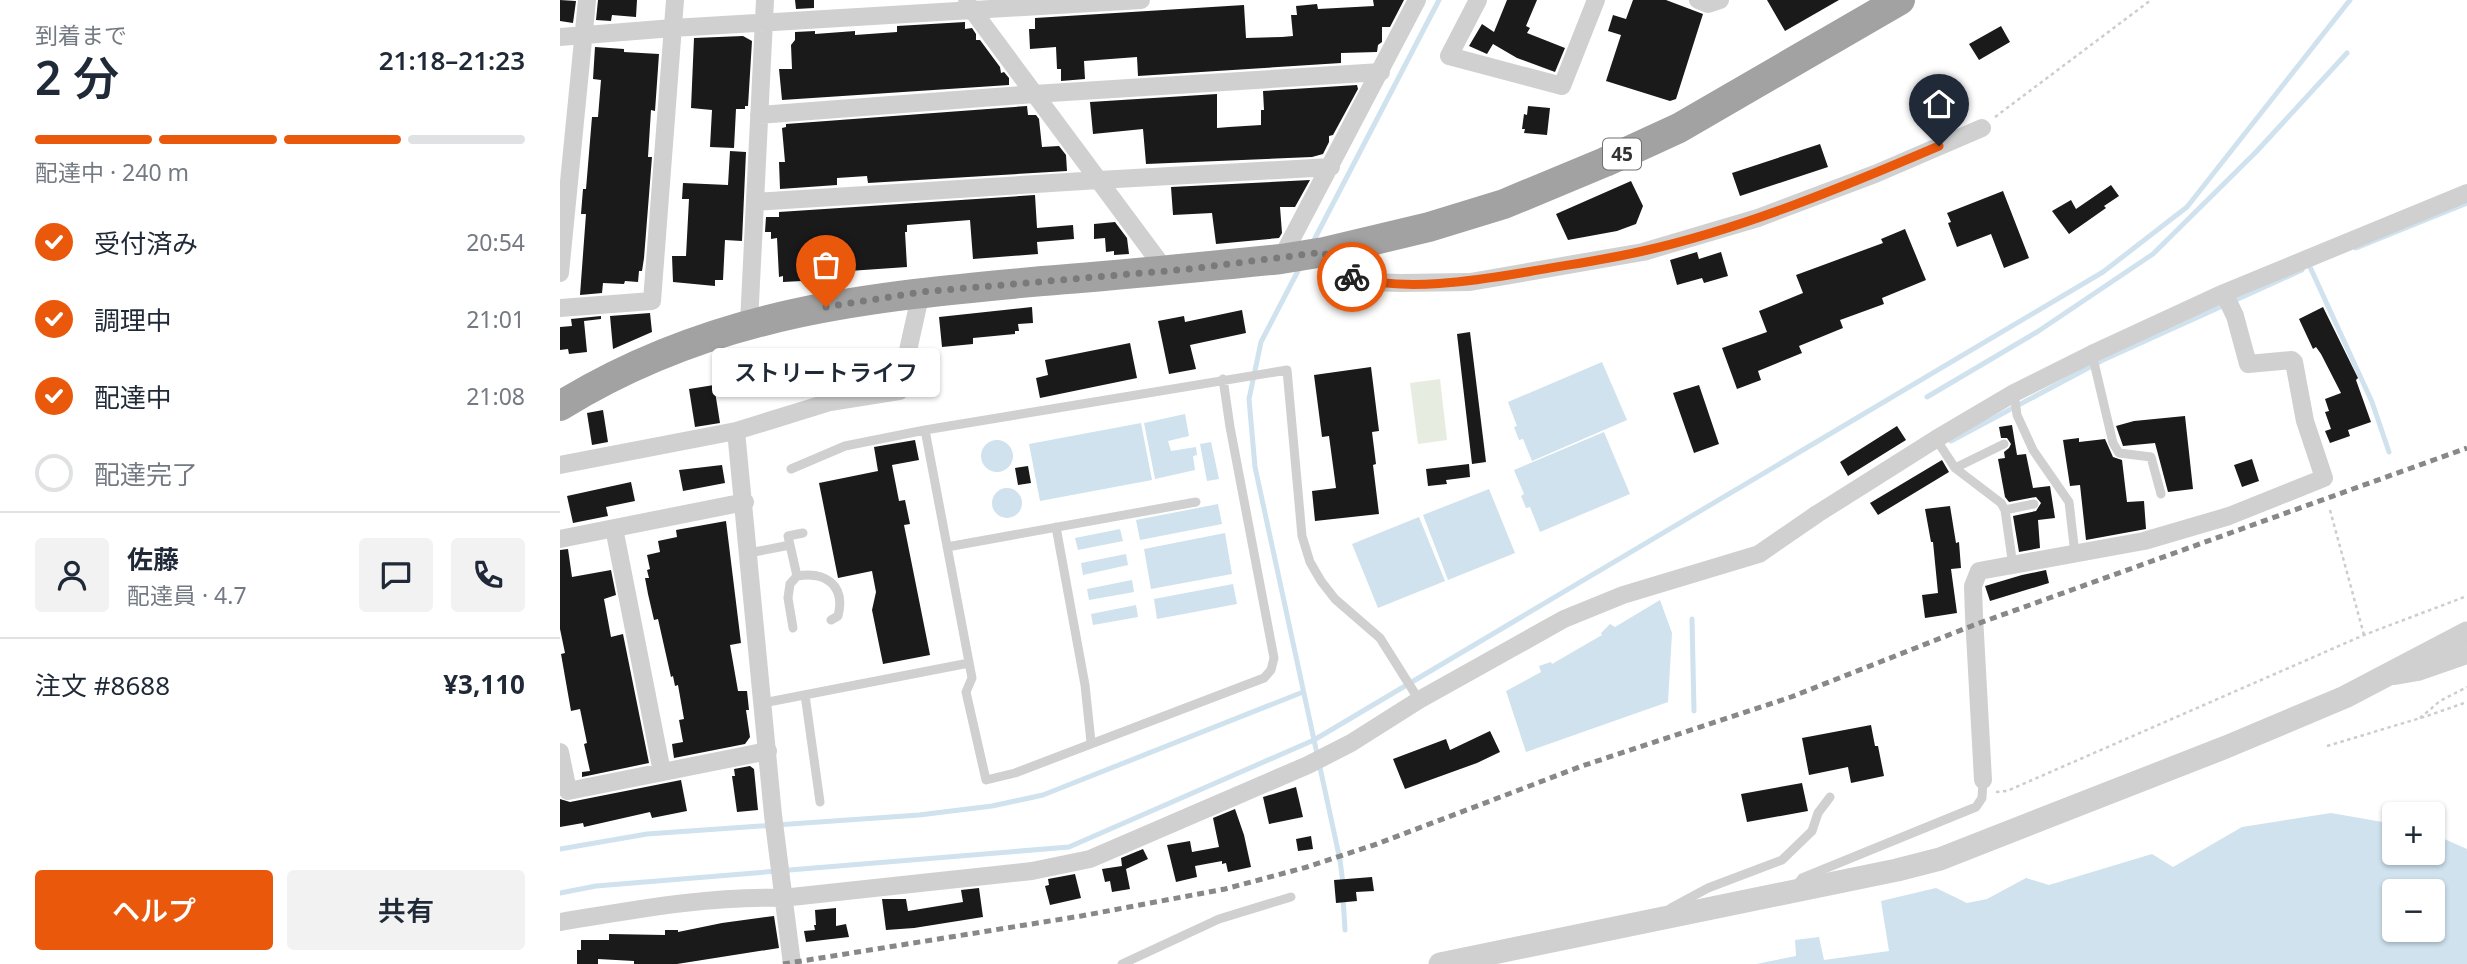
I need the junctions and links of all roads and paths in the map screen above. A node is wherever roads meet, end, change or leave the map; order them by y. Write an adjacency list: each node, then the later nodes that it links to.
1 (587, 0): 15 (street)
2 (675, 0): 14 (street)
3 (765, 0): 13 (street)
4 (1141, 0): 12 (street)
5 (1417, 0): 17 (street)
6 (1478, 0): 7 (street)
7 (1596, 0)
8 (1698, 0): 9 (street)
9 (1720, 0)
10 (1900, 0): 25 (highway, 45)
11 (2151, 0): 20 (path)
12 (968, 5): 13 (street); 18 (street)
13 (764, 24): 14 (street); 19 (street)
14 (673, 28): 15 (street); 30 (street)
15 (583, 36): 16 (street); 27 (street)
16 (560, 37)
17 (1381, 72): 18 (street); 21 (street)
18 (1034, 94): 19 (street); 22 (street)
19 (759, 115): 24 (street)
20 (1982, 128): 25 (street)
21 (1331, 167): 22 (street); 25 (street)
22 (1099, 180): 24 (street); 26 (street)
23 (2467, 193): 29 (street)
24 (755, 202): 31 (street)
25 (1305, 255): 26 (highway, 45)
26 (1166, 271): 28 (highway, 45)
27 (560, 273)
28 (921, 292): 31 (highway, 45); 37 (street)
29 (2227, 300): 32 (street); 56 (street)
30 (560, 308)
31 (749, 323): 35 (highway, 45)
32 (2092, 355): 34 (street); 43 (lane)
33 (1223, 379): 36 (lane); 69 (lane); 73 (lane)
34 (2014, 393): 38 (street); 56 (lane)
35 (560, 406)
36 (925, 430): 42 (lane); 54 (lane)
37 (736, 431): 40 (street); 44 (street)
38 (1936, 439): 41 (lane); 69 (street)
39 (2004, 444): 41 (lane)
40 (560, 465)
41 (1955, 468): 47 (lane)
42 (791, 469)
43 (2161, 494)
44 (744, 502): 50 (street); 55 (street)
45 (1196, 502): 49 (lane)
46 (2034, 504): 47 (lane)
47 (2005, 510): 57 (lane)
48 (2330, 510): 63 (path)
49 (1056, 527): 54 (lane); 73 (lane)
50 (614, 528): 52 (street); 77 (street)
51 (803, 533): 53 (lane)
52 (560, 539)
53 (790, 545): 55 (lane); 58 (lane)
54 (947, 547): 65 (lane)
55 (749, 553): 71 (street)
56 (2075, 554): 57 (street)
57 (2013, 565): 78 (street)
58 (797, 576): 60 (lane); 61 (lane)
59 (2467, 596): 63 (path)
60 (831, 620)
61 (793, 628)
62 (2467, 633): 66 (street)
63 (2364, 635): 78 (path)
64 (2467, 654): 66 (street)
65 (969, 663): 68 (lane); 73 (lane)
66 (2378, 680): 81 (street)
67 (2467, 687): 72 (path)
68 (805, 695): 71 (lane); 80 (lane)
69 (1419, 700): 83 (street)
70 (2467, 702): 72 (path)
71 (763, 703): 75 (street)
72 (2419, 719): 74 (path)
73 (1091, 743)
74 (2327, 746)
75 (768, 751): 77 (street); 83 (street)
76 (560, 752): 77 (street)
77 (662, 772)
78 (1983, 780): 81 (lane)
79 (1830, 797): 85 (lane)
80 (820, 802)
81 (1790, 892): 85 (street)
82 (1291, 897): 87 (lane)
83 (782, 898): 84 (street); 86 (street)
84 (560, 922)
85 (1645, 922): 88 (street)
86 (792, 964)
87 (1122, 964)
88 (1440, 964)

